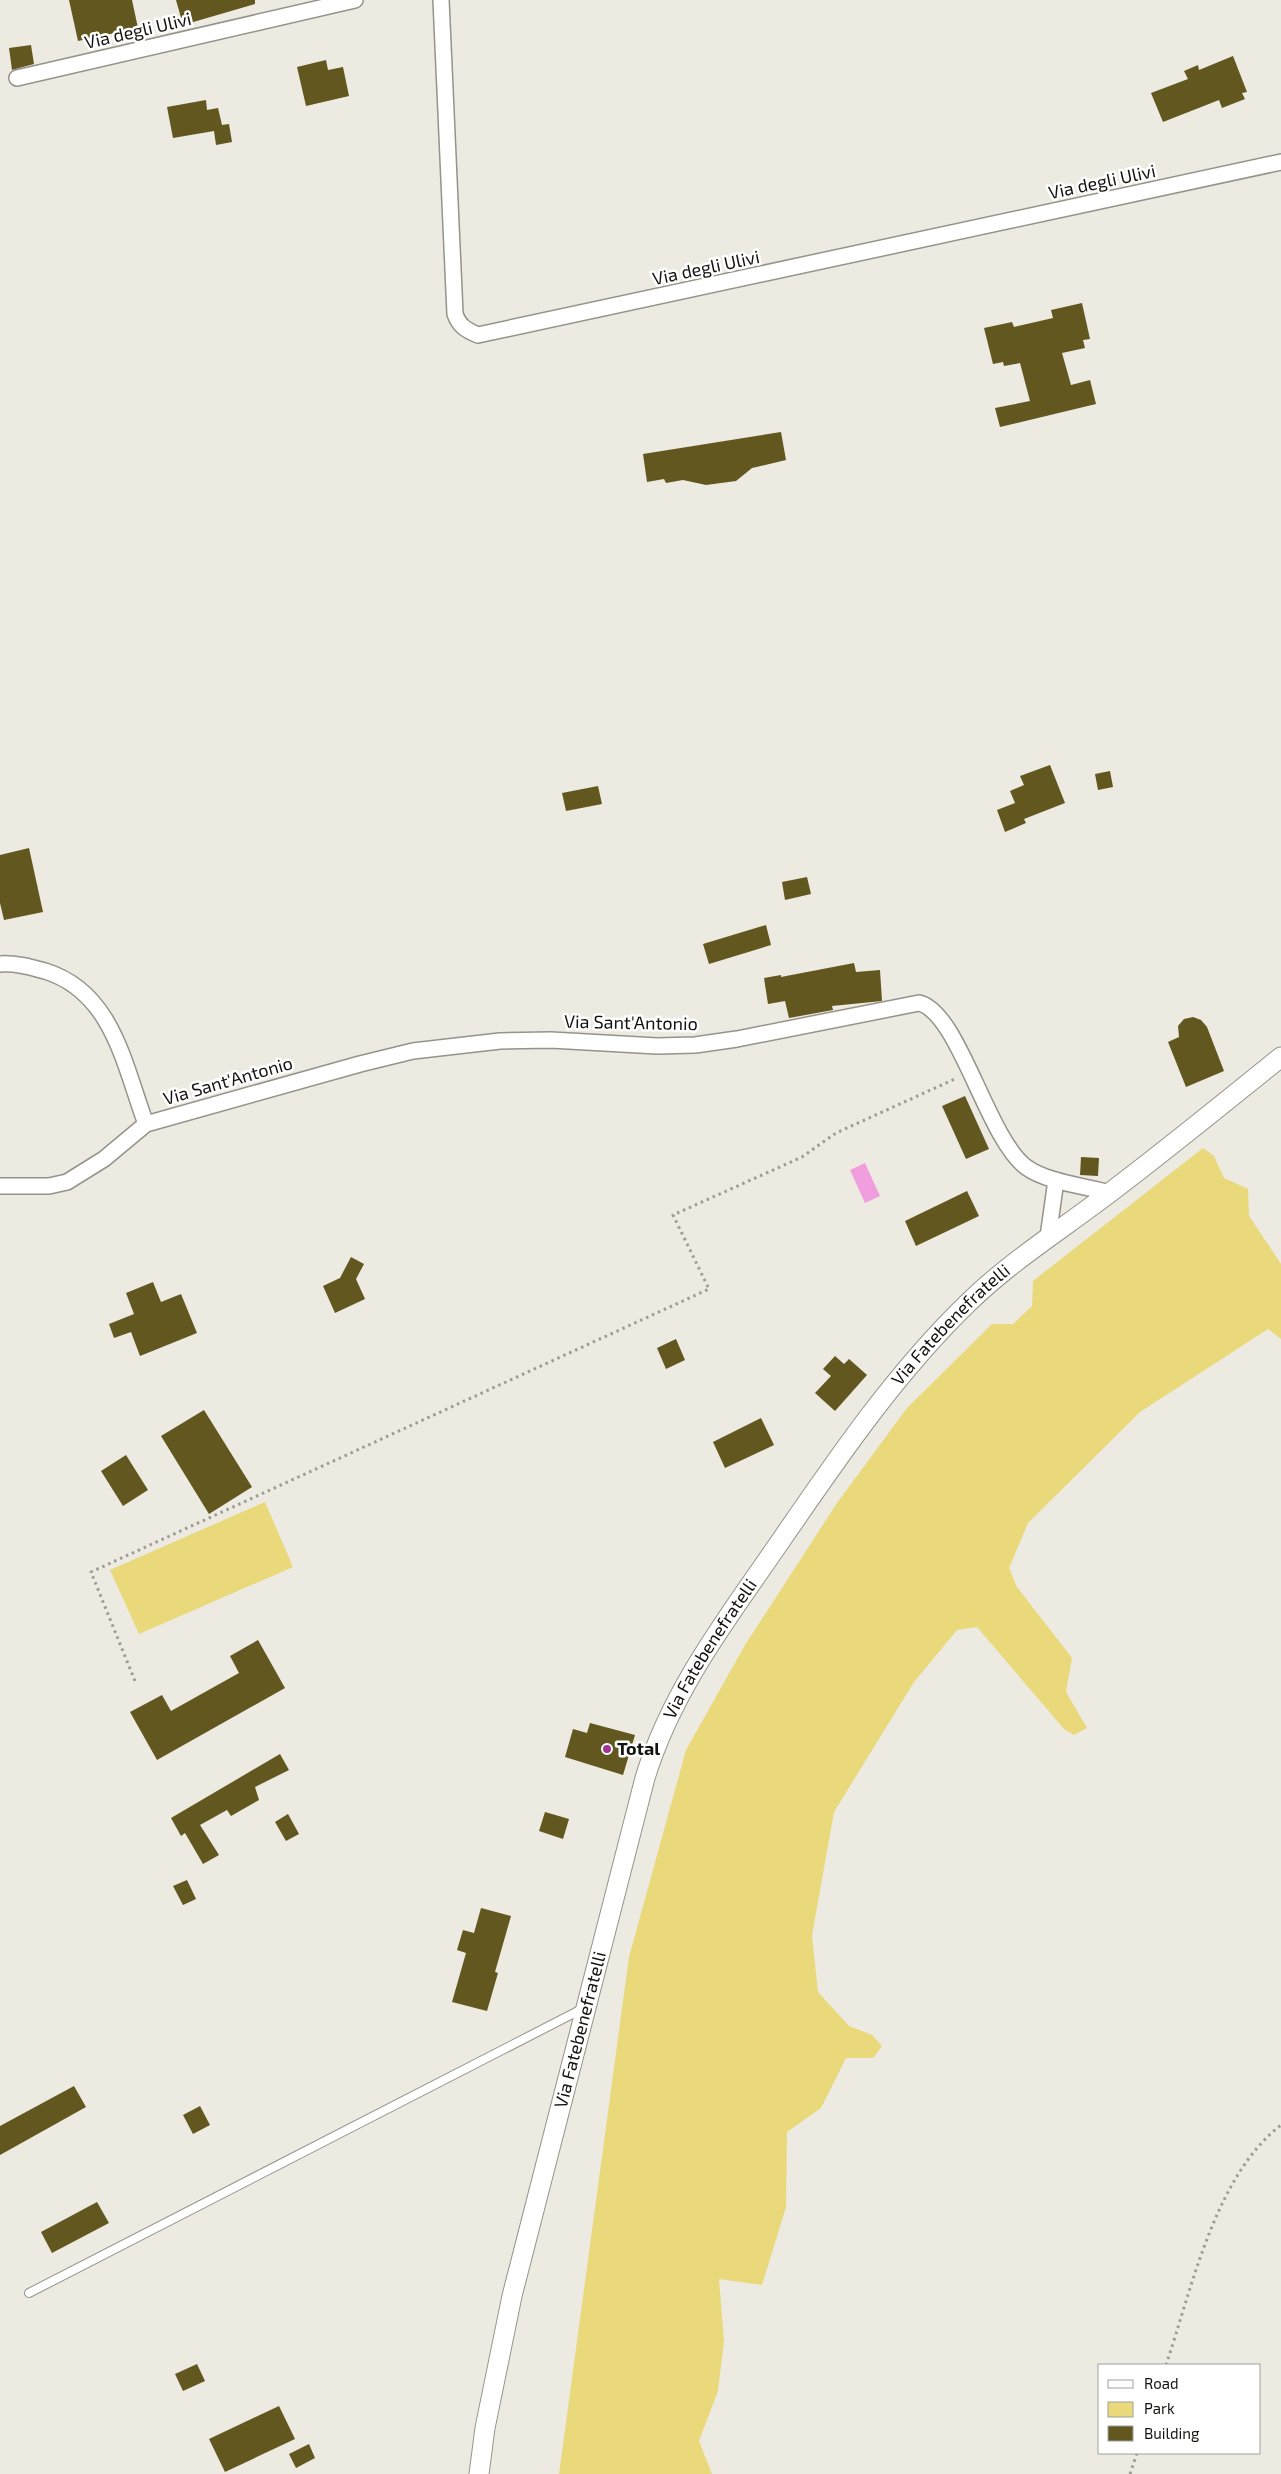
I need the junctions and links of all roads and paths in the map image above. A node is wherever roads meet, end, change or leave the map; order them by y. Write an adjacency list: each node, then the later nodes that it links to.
1 (356, 0): 3 (street, Via degli Ulivi)
2 (441, 0): 4 (street, Via degli Ulivi)
3 (17, 78)
4 (1281, 162)
5 (0, 964): 8 (street)
6 (1281, 1057): 11 (street, Via Fatebenefratelli)
7 (970, 1072): 8 (street, Via Sant'Antonio); 9 (street, Via Sant'Antonio); 13 (path)
8 (146, 1124): 10 (street)
9 (1056, 1180): 11 (street, Via Sant'Antonio); 12 (street)
10 (0, 1186)
11 (1110, 1192): 12 (street, Via Fatebenefratelli)
12 (1048, 1237): 14 (street, Via Fatebenefratelli)
13 (136, 1681)
14 (585, 2007): 16 (lane); 19 (street, Via Fatebenefratelli)
15 (1281, 2125): 17 (path)
16 (29, 2293)
17 (1166, 2364)
18 (1137, 2454): 20 (path)
19 (479, 2474)
20 (1130, 2474)

